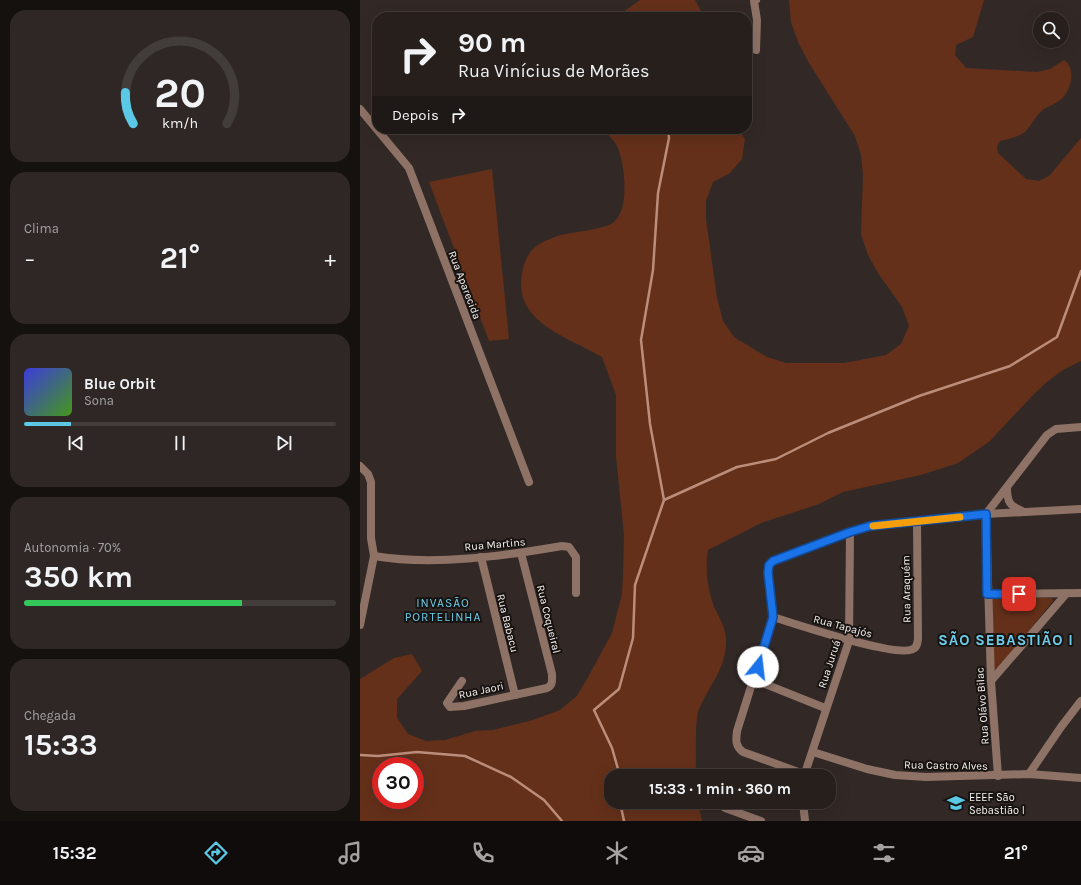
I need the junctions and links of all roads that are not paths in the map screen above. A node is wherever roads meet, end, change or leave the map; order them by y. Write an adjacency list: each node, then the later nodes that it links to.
1 (756, 0): 2 (street)
2 (756, 50)
3 (360, 109): 4 (street, Rua Aparecida)
4 (372, 123)
5 (381, 134): 8 (street, Rua Aparecida)
6 (1081, 427): 9 (street)
7 (360, 466): 16 (street)
8 (530, 482)
9 (1007, 488): 11 (street); 12 (street)
10 (1081, 510): 11 (street)
11 (1024, 512): 12 (street)
12 (986, 514): 13 (street); 20 (street, Rua Olávo Bilac)
13 (916, 522): 14 (street); 25 (street, Rua Araquém)
14 (850, 532): 22 (street); 24 (street, Rua Juruá)
15 (521, 553): 17 (street, Rua Martins); 18 (street, Rua Martins); 29 (street, Rua Coqueiral)
16 (374, 556): 17 (street, Rua Martins); 23 (street)
17 (481, 557): 30 (street, Rua Babacu)
18 (576, 593)
19 (1081, 593): 21 (street)
20 (987, 594): 21 (street); 27 (street, Rua Olávo Bilac)
21 (1066, 594): 27 (street)
22 (773, 617): 24 (street, Rua Tapajós); 26 (street)
23 (360, 625)
24 (849, 641): 25 (street, Rua Tapajós); 32 (street, Rua Juruá)
25 (909, 651)
26 (755, 680): 32 (street); 34 (street)
27 (991, 681): 37 (street, Rua Olávo Bilac)
28 (462, 682): 30 (street, Rua Jaori)
29 (547, 688): 30 (street, Rua Jaori)
30 (514, 695)
31 (1081, 701): 36 (street)
32 (825, 708): 33 (street, Rua Juruá)
33 (813, 752): 35 (street, Rua Juruá); 37 (street, Rua Castro Alves)
34 (788, 769)
35 (806, 769)
36 (1029, 774): 37 (street, Rua Castro Alves); 38 (street, Rua Castro Alves)
37 (998, 776)
38 (1081, 778)
39 (728, 809): 41 (street)
40 (804, 809): 42 (street)
41 (761, 821)
42 (805, 821)

